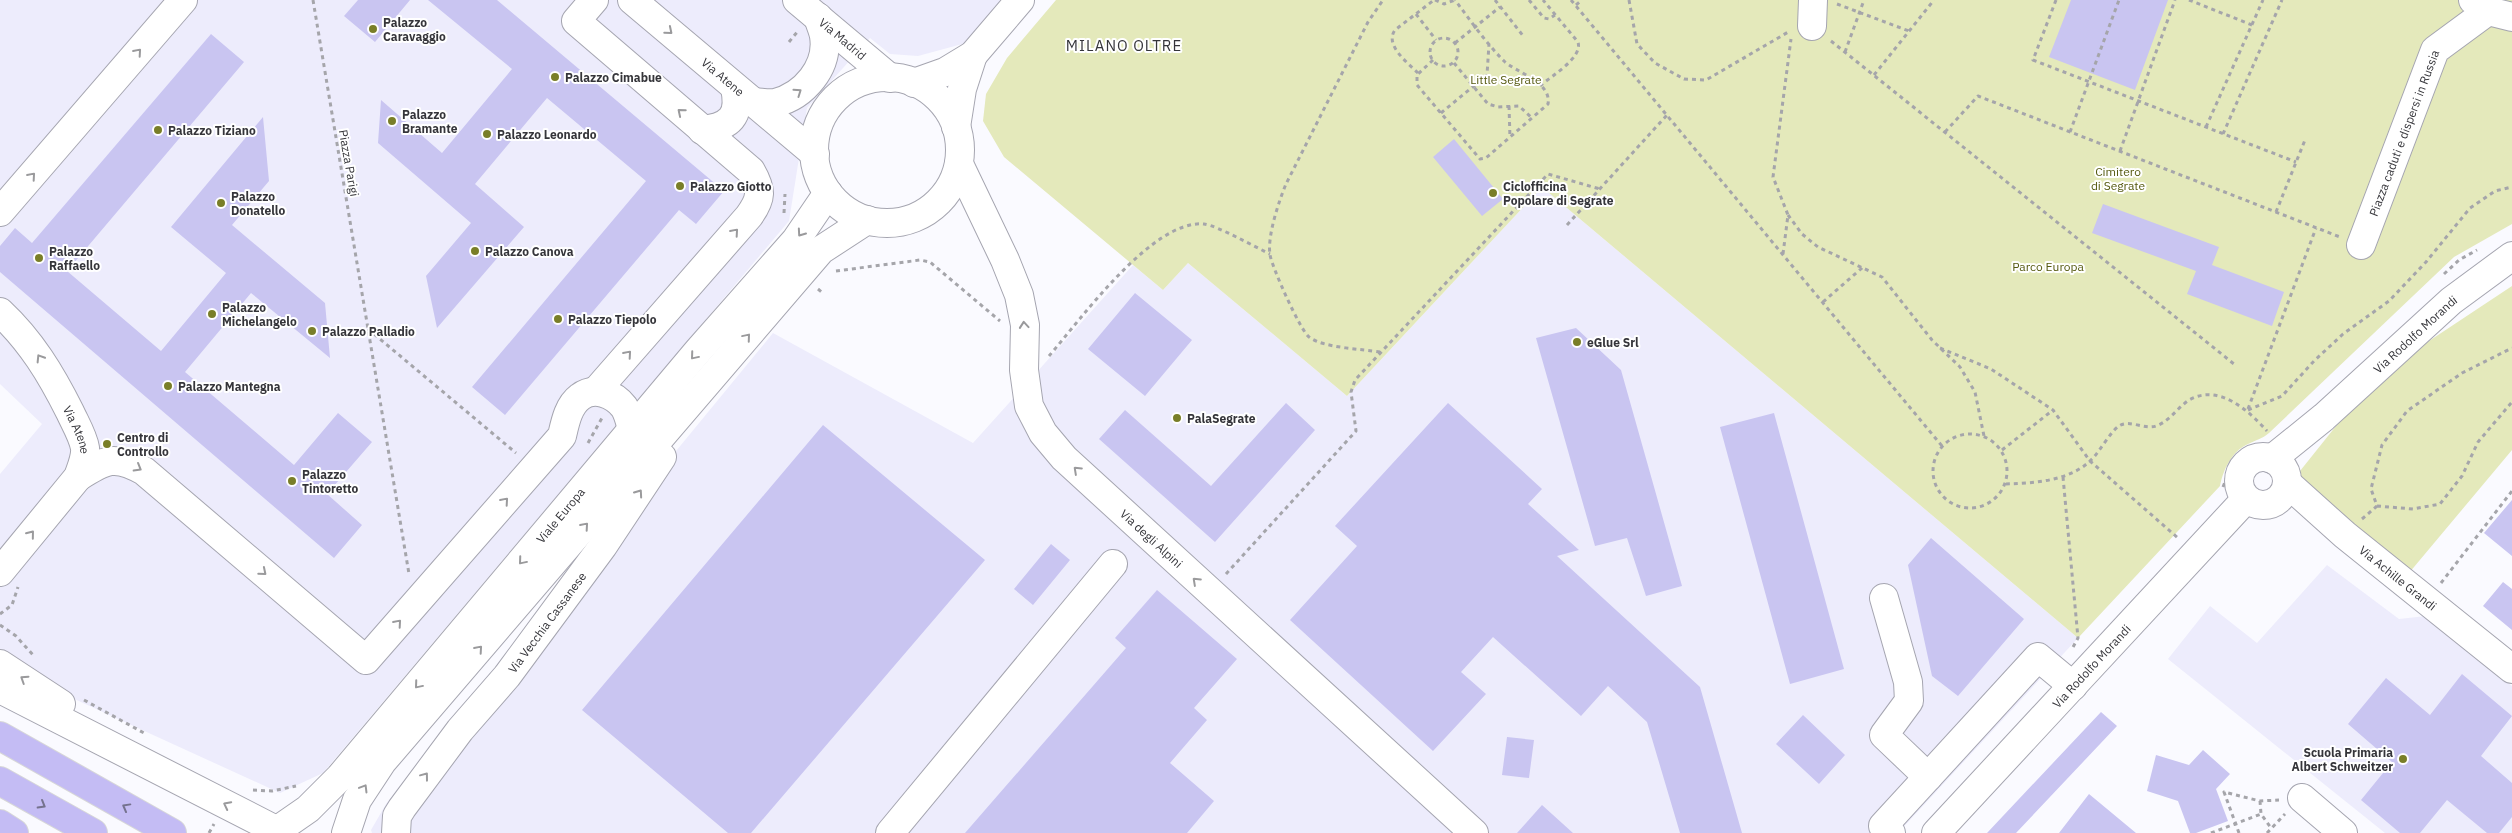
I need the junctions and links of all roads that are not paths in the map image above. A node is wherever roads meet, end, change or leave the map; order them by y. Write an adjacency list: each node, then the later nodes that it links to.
1 (183, 0): 16 (street, one-way to 1)
2 (594, 0): 12 (street, one-way to 2)
3 (632, 0): 10 (street, Via Atene, one-way to 10)
4 (797, 0): 7 (street, Via Madrid)
5 (1020, 0): 8 (street)
6 (2491, 9): 18 (street, Piazza caduti e dispersi in Russia)
7 (818, 17): 9 (street, Via Madrid); 10 (street, one-way to 7)
8 (973, 55): 9 (street); 11 (street)
9 (902, 80): 11 (street); 13 (street)
10 (743, 95): 12 (street); 13 (street, Via Atene)
11 (956, 127): 14 (street)
12 (702, 130): 21 (street, one-way to 12)
13 (814, 154): 15 (street)
14 (959, 164): 17 (street); 47 (street, Via degli Alpini, one-way to 14)
15 (828, 193): 17 (street); 23 (street, Viale Europa, one-way to 23)
16 (0, 212)
17 (867, 220): 22 (street, Viale Europa, one-way to 17)
18 (2361, 245)
19 (2512, 256): 24 (street, Via Rodolfo Morandi)
20 (0, 312): 25 (street, Via Atene, one-way to 20)
21 (596, 391): 23 (street); 25 (street, one-way to 21)
22 (691, 402): 44 (street, Viale Europa, one-way to 22); 45 (street, Via Vecchia Cassanese, one-way to 22)
23 (632, 429): 40 (street, Viale Europa, one-way to 40)
24 (2280, 463): 26 (street, Via Rodolfo Morandi); 26 (street); 31 (street, Via Achille Grandi)
25 (78, 477): 28 (street, Via Atene, one-way to 25)
26 (2246, 500): 32 (street, Via Rodolfo Morandi)
27 (1113, 564): 46 (street)
28 (0, 572)
29 (1884, 598): 35 (street)
30 (0, 664): 37 (street, one-way to 30)
31 (2512, 669)
32 (2066, 680): 35 (street); 49 (street, Via Rodolfo Morandi)
33 (0, 689): 37 (street)
34 (0, 736): 41 (main road, one-way to 34)
35 (1928, 777): 48 (street)
36 (0, 780): 43 (main road, one-way to 43)
37 (182, 782): 40 (street, one-way to 37)
38 (2302, 798): 50 (street)
39 (0, 824): 42 (main road)
40 (277, 830)
41 (170, 832)
42 (14, 833)
43 (93, 833)
44 (346, 833)
45 (396, 833)
46 (890, 833)
47 (1474, 833)
48 (1891, 833)
49 (1936, 833)
50 (2343, 833)

